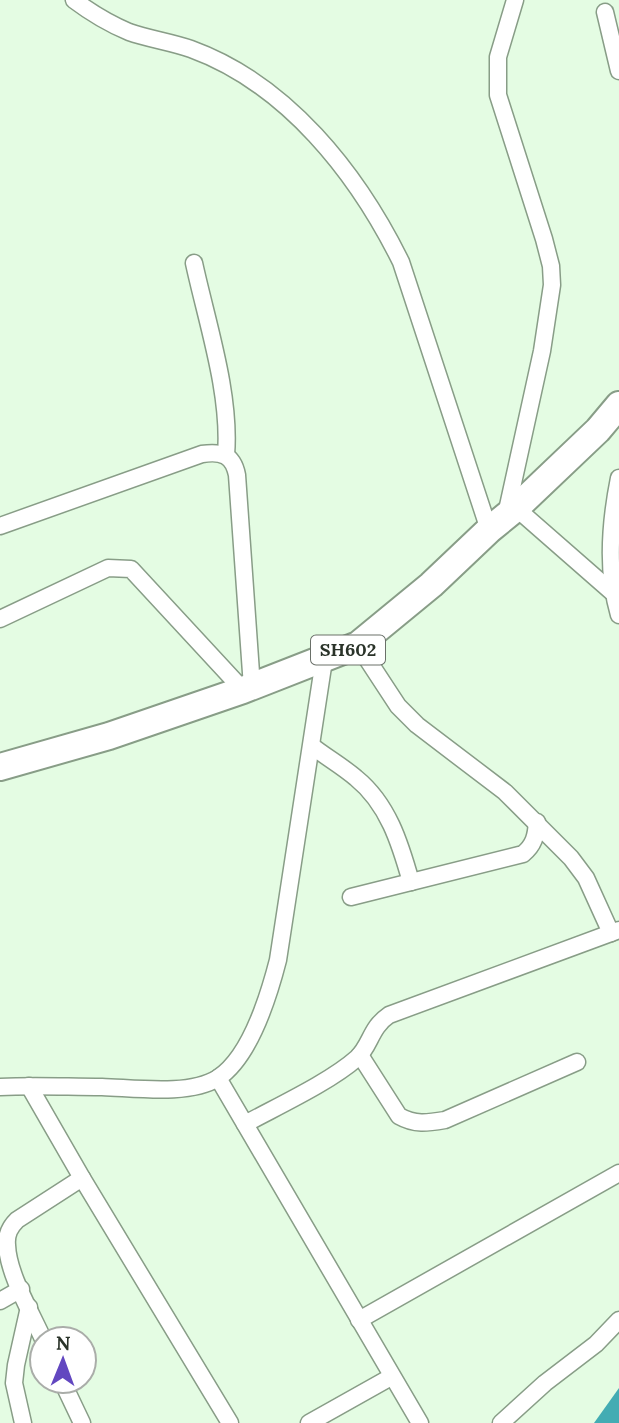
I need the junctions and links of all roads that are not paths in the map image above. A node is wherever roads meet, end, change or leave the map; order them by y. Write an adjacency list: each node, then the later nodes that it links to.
1 (74, 0): 9 (street)
2 (515, 0): 9 (street)
3 (605, 12): 4 (street)
4 (619, 71)
5 (194, 263): 7 (street)
6 (619, 405): 9 (main road, SH602)
7 (226, 454): 10 (street); 16 (street)
8 (619, 478): 11 (street)
9 (503, 518): 11 (street); 14 (main road, SH602)
10 (0, 526)
11 (612, 592): 12 (street)
12 (619, 615)
13 (0, 619): 16 (street)
14 (358, 645): 15 (main road, SH602); 19 (street)
15 (324, 660): 16 (main road, SH602); 17 (street)
16 (247, 689): 18 (main road, SH602)
17 (312, 746): 20 (street); 25 (street)
18 (0, 767)
19 (537, 822): 20 (street); 22 (street)
20 (411, 882): 21 (street)
21 (351, 897)
22 (615, 931): 23 (street)
23 (360, 1055): 24 (street); 28 (street)
24 (577, 1062)
25 (218, 1078): 26 (street); 28 (street)
26 (29, 1086): 27 (street); 30 (street)
27 (0, 1087)
28 (245, 1124): 34 (street)
29 (619, 1173): 34 (street)
30 (82, 1178): 31 (street); 41 (street)
31 (21, 1289): 32 (street); 33 (street)
32 (0, 1301)
33 (29, 1307): 36 (street); 39 (street)
34 (359, 1320): 37 (street)
35 (619, 1320): 44 (street)
36 (37, 1325)
37 (391, 1377): 42 (street); 43 (street)
38 (69, 1395): 40 (street)
39 (23, 1423)
40 (82, 1423)
41 (230, 1423)
42 (309, 1423)
43 (420, 1423)
44 (501, 1423)

